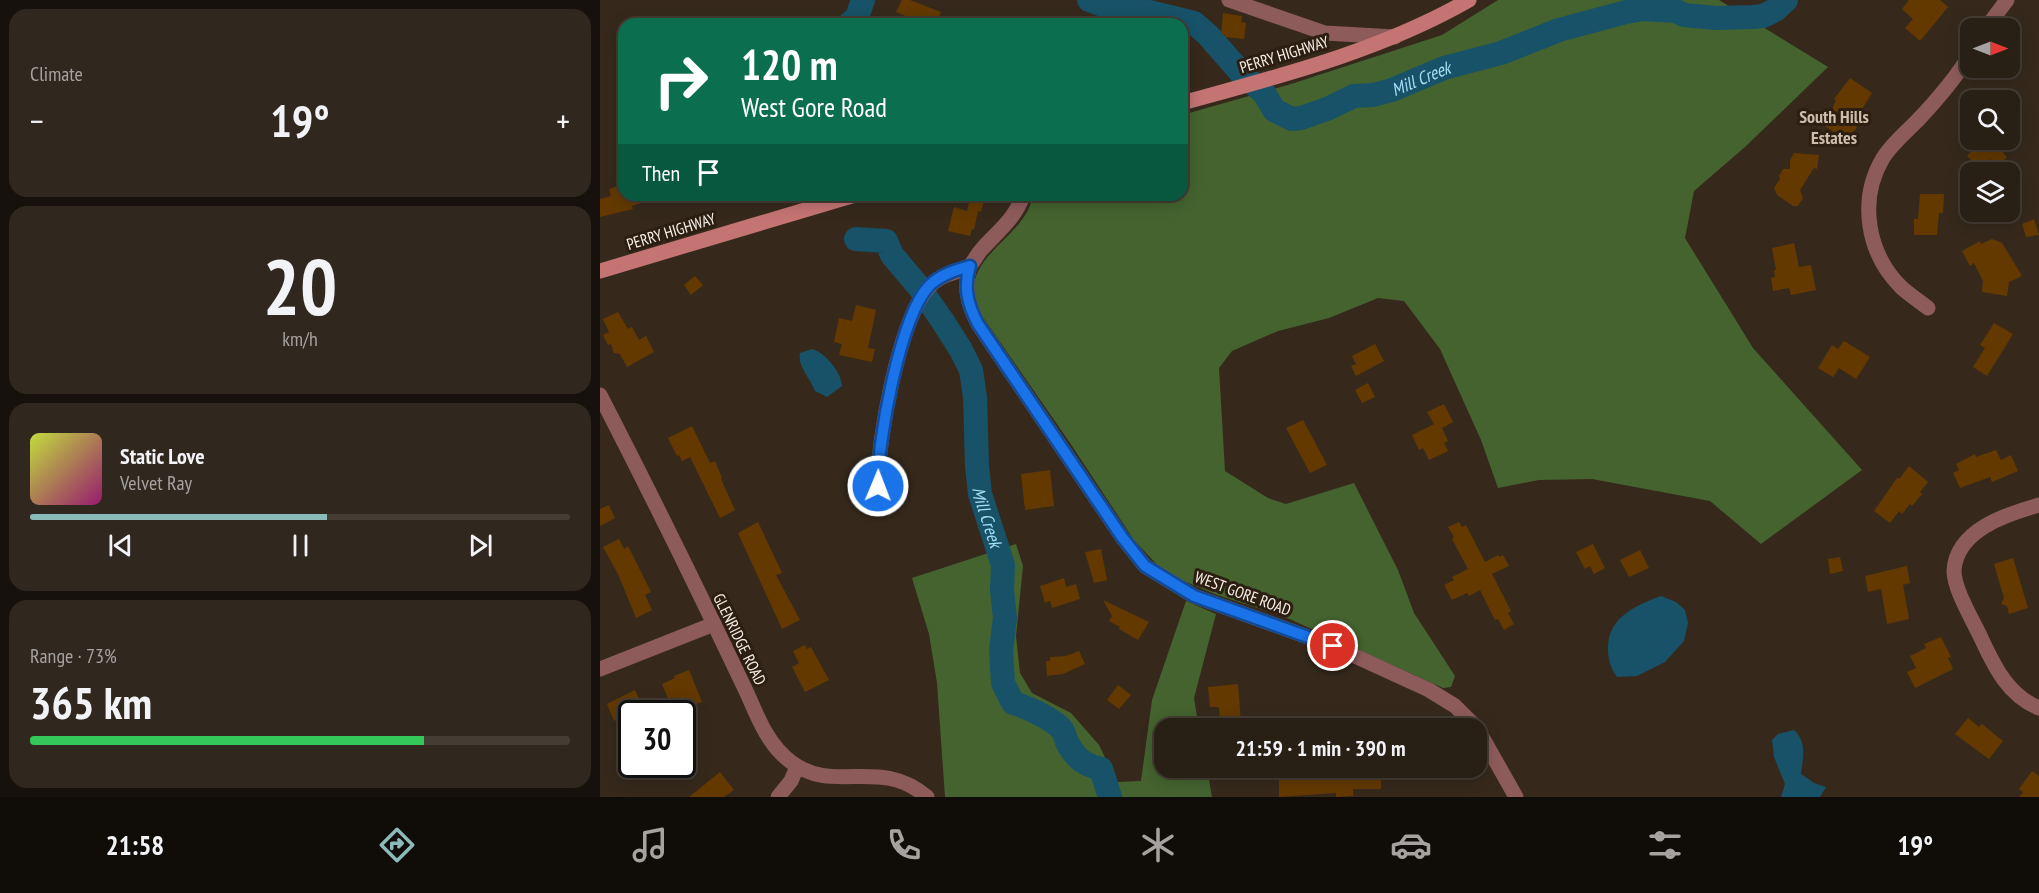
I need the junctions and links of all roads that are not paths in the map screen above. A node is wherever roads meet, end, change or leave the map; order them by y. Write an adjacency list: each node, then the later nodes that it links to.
1 (1229, 0): 5 (street)
2 (1469, 0): 5 (main road, PERRY HIGHWAY)
3 (2007, 0): 4 (street)
4 (1994, 18)
5 (1395, 37): 7 (main road, PERRY HIGHWAY)
6 (1960, 68): 12 (street)
7 (1188, 101)
8 (835, 201): 11 (main road, PERRY HIGHWAY)
9 (1021, 201): 10 (street)
10 (970, 266): 14 (street); 22 (street, WEST GORE ROAD)
11 (600, 271)
12 (1928, 308)
13 (600, 395): 16 (street, GLENRIDGE ROAD)
14 (878, 486)
15 (2039, 505): 18 (street)
16 (714, 624): 17 (street); 19 (street, GLENRIDGE ROAD)
17 (600, 669)
18 (2039, 708)
19 (798, 766): 20 (street); 21 (street, GLENRIDGE ROAD)
20 (778, 797)
21 (927, 797)
22 (1516, 797)

